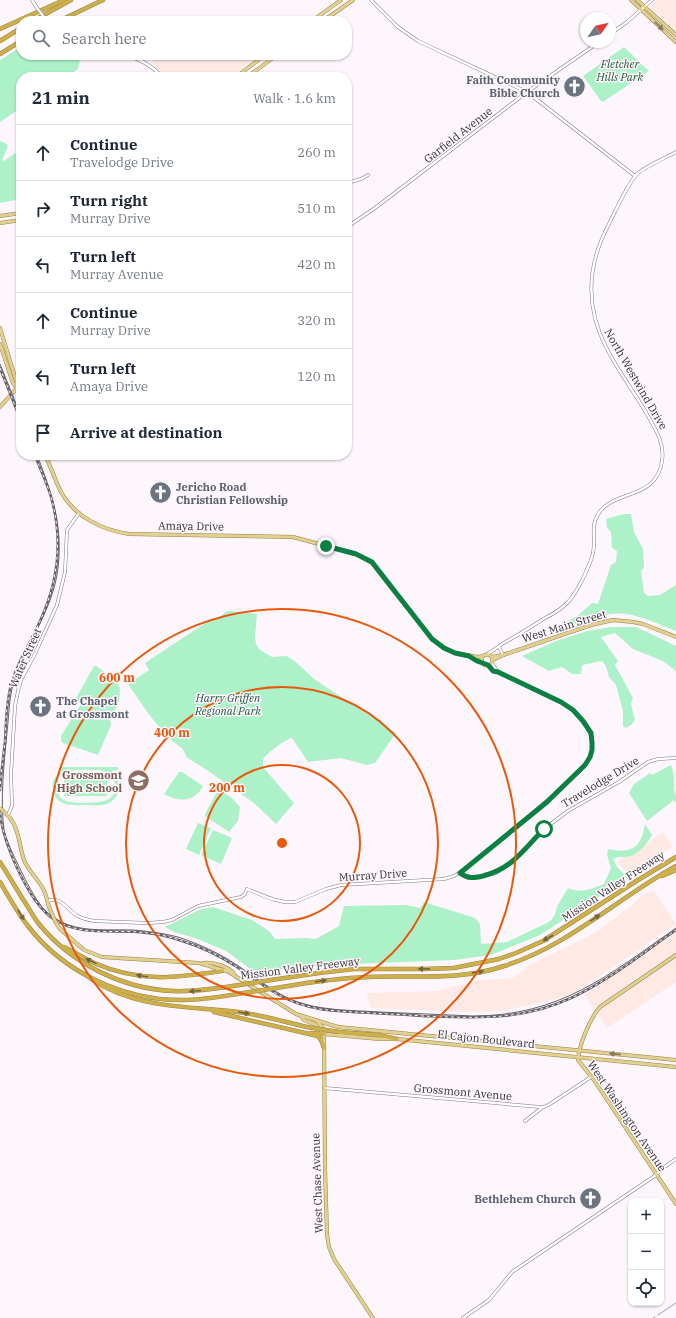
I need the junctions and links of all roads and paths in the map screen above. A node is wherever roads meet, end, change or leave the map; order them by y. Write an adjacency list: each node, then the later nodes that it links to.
1 (32, 0): 15 (street, bridge)
2 (64, 0): 13 (highway)
3 (71, 0): 14 (highway)
4 (103, 0): 16 (highway)
5 (340, 0): 17 (main road)
6 (352, 0): 18 (main road)
7 (371, 0): 35 (street)
8 (631, 0): 12 (main road)
9 (637, 0): 11 (main road)
10 (652, 0): 11 (street)
11 (645, 7): 12 (street); 23 (main road)
12 (641, 10): 21 (street); 25 (main road, one-way to 25)
13 (29, 16)
14 (42, 16)
15 (43, 16)
16 (69, 16)
17 (319, 16)
18 (330, 16)
19 (16, 22): 20 (highway)
20 (0, 29)
21 (616, 29)
22 (16, 31): 24 (highway)
23 (676, 35)
24 (0, 41)
25 (676, 42)
26 (16, 44): 28 (highway)
27 (590, 48): 35 (street, Garfield Avenue)
28 (0, 54)
29 (141, 60): 32 (street)
30 (258, 60): 33 (main road)
31 (270, 60): 34 (main road)
32 (157, 72)
33 (243, 72)
34 (254, 72)
35 (527, 92): 38 (street); 44 (street, Garfield Avenue)
36 (676, 152): 38 (street, North Westwind Drive)
37 (368, 175): 39 (street)
38 (635, 176): 54 (street, North Westwind Drive)
39 (352, 182)
40 (16, 214): 41 (main road)
41 (0, 216)
42 (16, 221): 43 (main road)
43 (0, 223)
44 (352, 224)
45 (0, 328): 47 (main road)
46 (0, 344): 48 (main road)
47 (16, 377)
48 (16, 386)
49 (16, 390): 50 (main road)
50 (0, 407)
51 (47, 460): 52 (main road, Amaya Drive)
52 (79, 513): 58 (main road, Amaya Drive); 66 (street, Water Street)
53 (676, 638): 57 (main road, West Main Street)
54 (499, 647): 55 (street); 57 (street)
55 (496, 649): 56 (street); 60 (street)
56 (487, 654): 59 (main road); 60 (main road)
57 (503, 655): 60 (main road, West Main Street)
58 (469, 656): 59 (main road); 61 (main road)
59 (483, 656): 61 (main road)
60 (492, 659): 62 (main road); 63 (street)
61 (482, 662): 62 (main road)
62 (488, 665): 63 (street)
63 (498, 672): 71 (street, Murray Drive)
64 (676, 758): 71 (street, Travelodge Drive)
65 (0, 808): 66 (main road, bridge)
66 (8, 815): 74 (main road)
67 (676, 857): 75 (highway, Mission Valley Freeway, one-way to 75, bridge)
68 (0, 862): 75 (highway, Mission Valley Freeway)
69 (676, 866): 73 (highway, Mission Valley Freeway)
70 (676, 870): 73 (highway)
71 (460, 873): 74 (street, Murray Drive)
72 (0, 882): 78 (highway, Mission Valley Freeway, one-way to 78)
73 (646, 883): 78 (highway, Mission Valley Freeway, one-way to 73, bridge)
74 (48, 901): 77 (main road, El Cajon Boulevard, bridge)
75 (58, 943): 79 (highway, one-way to 75)
76 (676, 955): 89 (main road)
77 (198, 963): 79 (main road, El Cajon Boulevard); 80 (main road, El Cajon Boulevard)
78 (78, 971): 81 (highway)
79 (222, 971): 80 (main road, El Cajon Boulevard)
80 (236, 977): 82 (main road, El Cajon Boulevard)
81 (205, 1010): 85 (highway); 87 (highway, one-way to 87, bridge)
82 (301, 1016): 83 (main road, El Cajon Boulevard); 86 (main road, El Cajon Boulevard)
83 (317, 1021): 84 (main road, El Cajon Boulevard); 86 (main road)
84 (338, 1027): 86 (main road); 89 (main road, El Cajon Boulevard)
85 (304, 1032): 86 (highway); 88 (highway)
86 (324, 1034): 87 (main road, El Cajon Boulevard); 88 (main road, West Chase Avenue)
87 (397, 1039): 90 (main road, El Cajon Boulevard)
88 (324, 1048): 94 (main road, West Chase Avenue)
89 (579, 1051): 90 (main road); 91 (main road, El Cajon Boulevard, one-way to 89)
90 (578, 1057): 92 (main road, El Cajon Boulevard); 93 (main road, West Washington Avenue)
91 (676, 1060)
92 (676, 1067)
93 (591, 1077): 95 (street); 98 (main road, West Washington Avenue)
94 (324, 1088): 95 (street, Grossmont Avenue); 100 (main road, West Chase Avenue)
95 (544, 1107): 96 (street)
96 (525, 1121)
97 (676, 1159): 98 (street)
98 (656, 1174): 99 (main road, West Washington Avenue); 101 (street)
99 (676, 1204)
100 (373, 1318)
101 (463, 1318)

